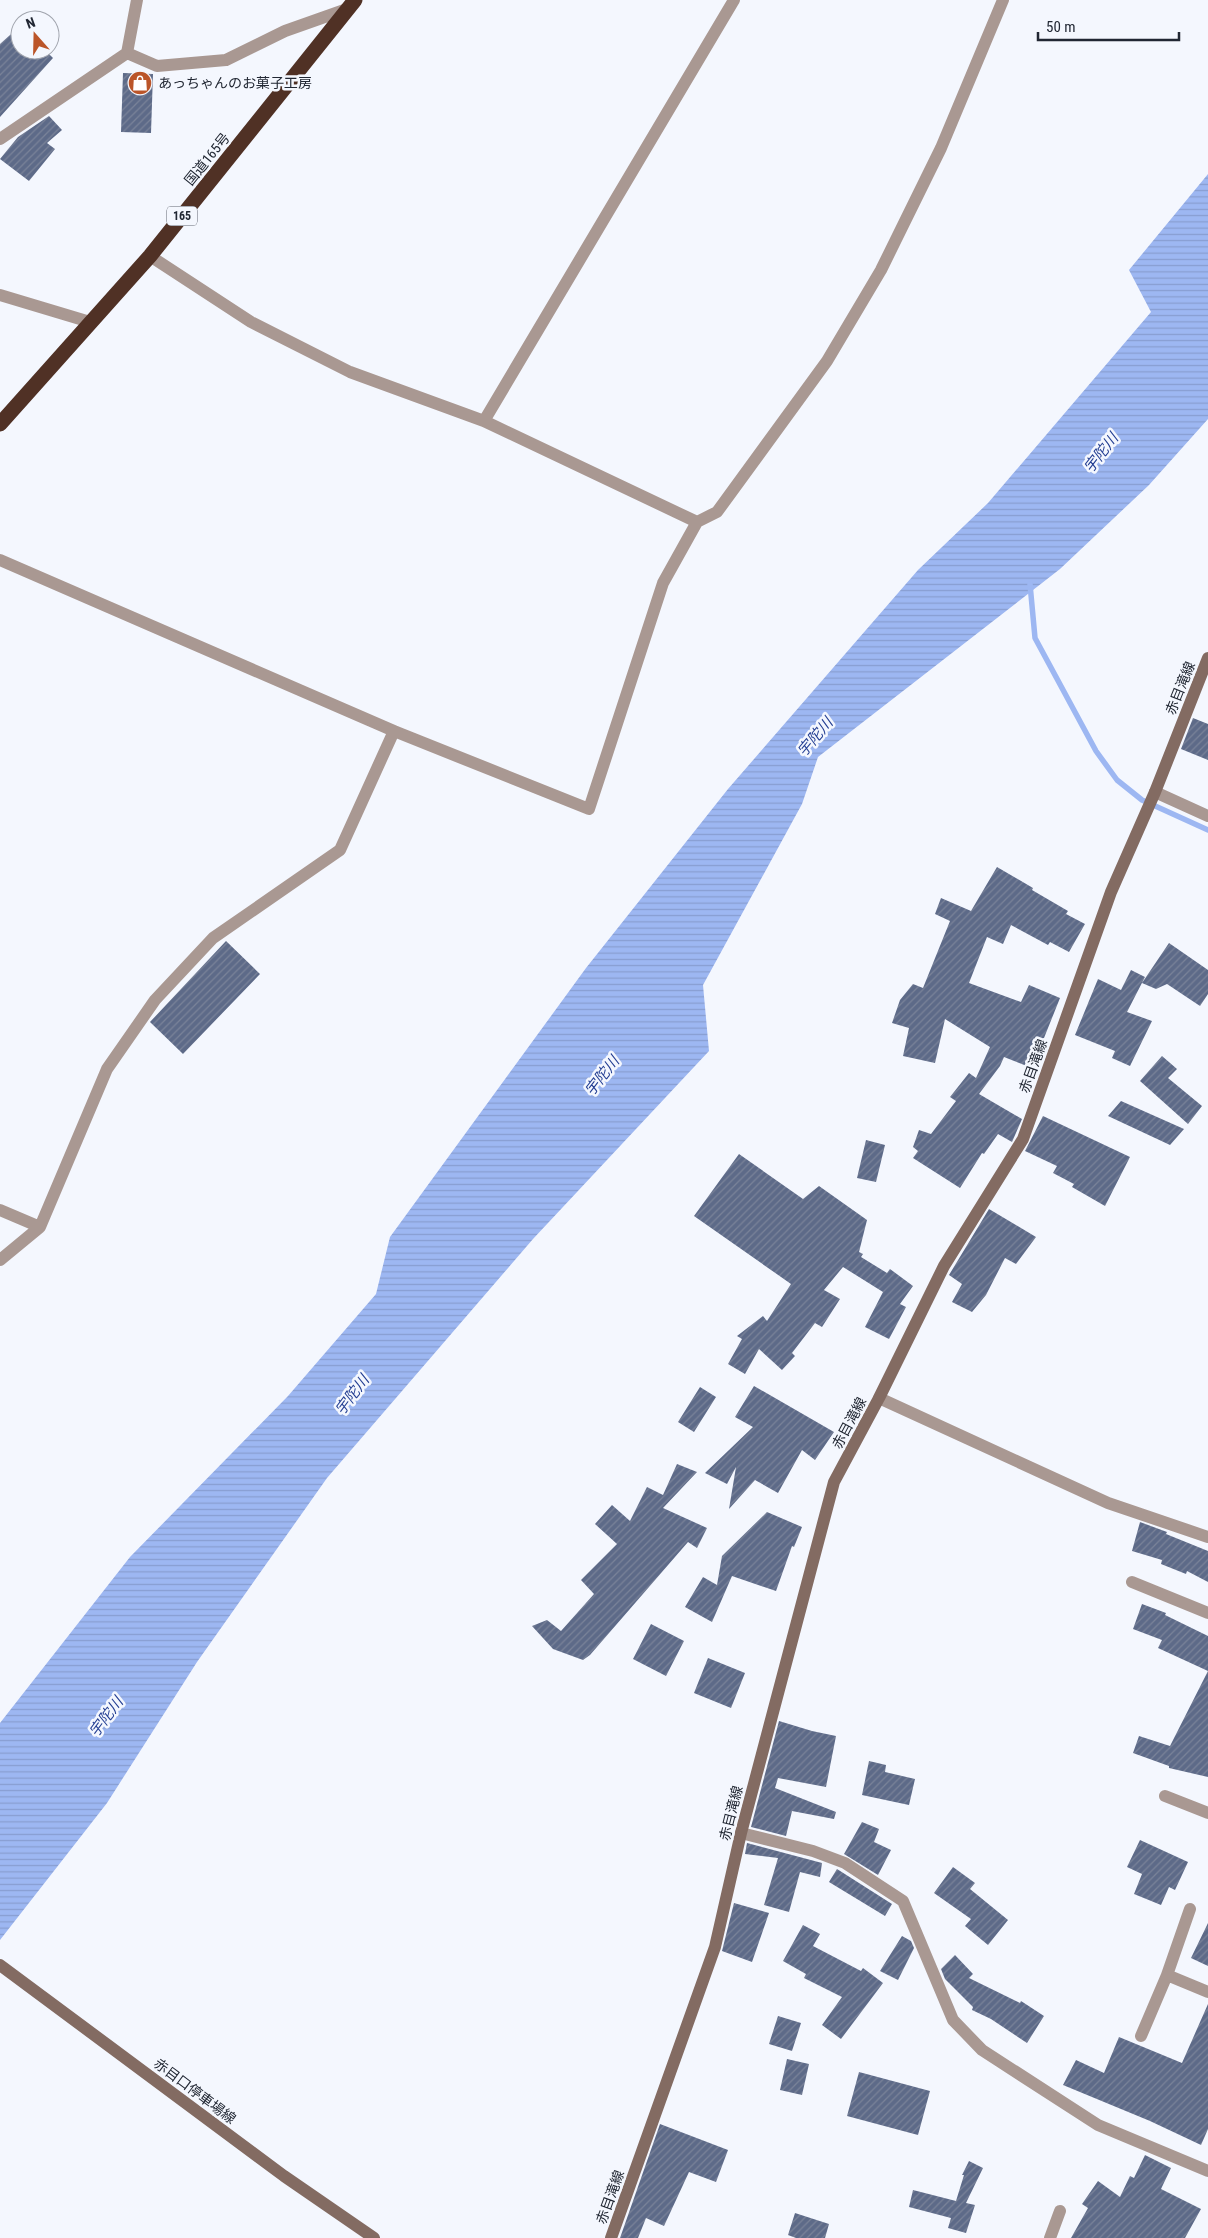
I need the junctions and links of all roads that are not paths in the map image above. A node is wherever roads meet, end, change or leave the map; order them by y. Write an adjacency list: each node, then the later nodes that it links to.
1 (137, 0): 5 (street)
2 (734, 0): 10 (street)
3 (1003, 0): 12 (street)
4 (353, 4): 5 (street); 7 (highway, 国道165号 / 165)
5 (126, 53): 6 (street)
6 (0, 139)
7 (150, 256): 9 (highway, 国道165号 / 165); 10 (street)
8 (0, 295): 9 (street)
9 (90, 322): 11 (highway, 国道165号 / 165)
10 (484, 421): 12 (street)
11 (0, 424)
12 (697, 522): 15 (street)
13 (0, 560): 15 (street)
14 (1208, 658): 16 (main road, 赤目滝線)
15 (394, 731): 19 (street)
16 (1155, 792): 17 (street); 21 (main road, 赤目滝線)
17 (1208, 816)
18 (0, 1210): 19 (street)
19 (40, 1227): 20 (street)
20 (0, 1260)
21 (879, 1398): 22 (street); 27 (main road, 赤目滝線)
22 (1208, 1537)
23 (1132, 1582): 24 (street)
24 (1208, 1614)
25 (1165, 1796): 26 (street)
26 (1208, 1813)
27 (741, 1833): 33 (street); 36 (main road, 赤目滝線)
28 (1190, 1909): 30 (street)
29 (0, 1965): 35 (main road, 赤目口停車場線)
30 (1167, 1975): 31 (street); 32 (street)
31 (1208, 1992)
32 (1141, 2036)
33 (1208, 2171)
34 (1060, 2211): 37 (street)
35 (374, 2238)
36 (611, 2238)
37 (1050, 2238)

